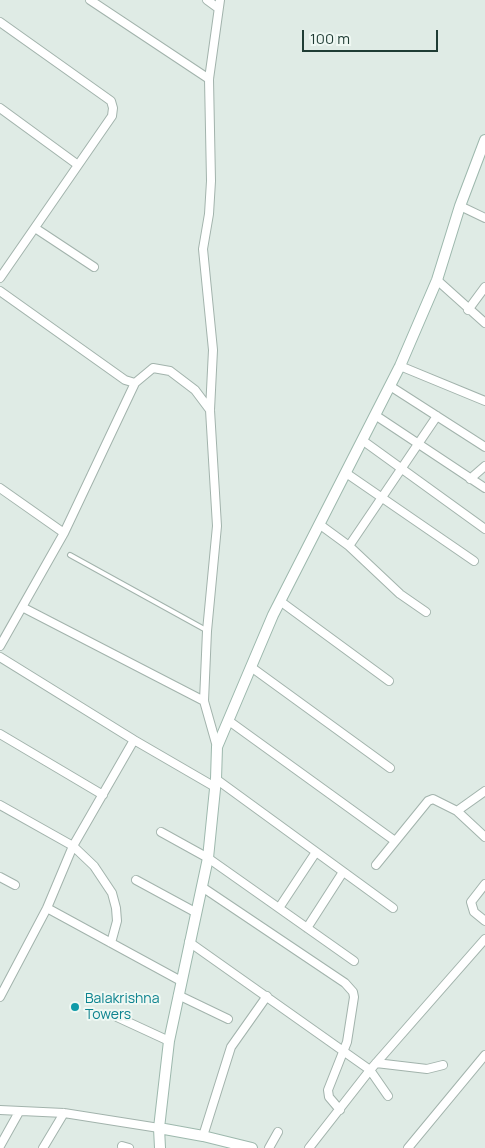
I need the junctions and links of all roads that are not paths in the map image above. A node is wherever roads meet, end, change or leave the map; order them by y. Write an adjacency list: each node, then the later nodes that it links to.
1 (90, 0): 5 (street)
2 (207, 0): 3 (street)
3 (219, 4): 5 (street)
4 (0, 22): 8 (street)
5 (208, 79): 23 (street)
6 (0, 108): 8 (street)
7 (485, 140): 9 (street)
8 (78, 165): 11 (street)
9 (460, 206): 10 (street); 14 (street)
10 (485, 218)
11 (35, 228): 12 (street); 13 (street)
12 (94, 267)
13 (0, 278)
14 (437, 280): 17 (street); 19 (street)
15 (485, 287): 17 (street)
16 (0, 291): 20 (street)
17 (468, 310): 18 (street)
18 (485, 323)
19 (400, 366): 21 (street); 22 (street)
20 (135, 383): 23 (street); 38 (street)
21 (390, 386): 24 (street); 25 (street)
22 (485, 400)
23 (210, 410): 45 (street)
24 (375, 415): 26 (street); 27 (street)
25 (437, 416): 27 (street); 28 (street)
26 (362, 440): 30 (street); 31 (street)
27 (419, 444): 30 (street); 32 (street)
28 (485, 447)
29 (485, 466): 32 (street)
30 (401, 468): 35 (street); 37 (street)
31 (346, 473): 35 (street); 36 (street)
32 (470, 479): 34 (street)
33 (0, 488): 38 (street)
34 (485, 488)
35 (382, 498): 39 (street); 41 (street)
36 (319, 524): 39 (street); 42 (street)
37 (485, 529)
38 (64, 533): 43 (street)
39 (349, 546): 44 (street)
40 (70, 555): 45 (lane)
41 (474, 561)
42 (280, 601): 48 (street); 49 (street)
43 (22, 607): 46 (street); 50 (street)
44 (426, 612)
45 (207, 630): 50 (street)
46 (0, 646)
47 (0, 657): 53 (street)
48 (251, 667): 51 (street); 55 (street)
49 (389, 681)
50 (204, 701): 54 (street)
51 (229, 721): 54 (street); 63 (street)
52 (0, 734): 58 (street)
53 (134, 740): 56 (street); 58 (street)
54 (217, 747): 56 (street)
55 (390, 768)
56 (215, 783): 65 (street); 66 (street)
57 (485, 791): 60 (street)
58 (103, 795): 64 (street)
59 (0, 806): 64 (street)
60 (457, 811): 62 (street); 63 (street)
61 (161, 832): 66 (street)
62 (485, 837)
63 (396, 841): 67 (street)
64 (73, 846): 74 (street); 82 (street)
65 (316, 852): 68 (street); 75 (street)
66 (208, 858): 73 (street); 75 (street)
67 (376, 865)
68 (343, 872): 76 (street); 79 (street)
69 (0, 878): 72 (street)
70 (136, 880): 77 (street)
71 (485, 884): 78 (street)
72 (15, 885)
73 (202, 887): 77 (street); 91 (street)
74 (47, 908): 82 (street); 87 (street)
75 (279, 908): 79 (street)
76 (393, 908)
77 (195, 912): 81 (street)
78 (485, 921)
79 (308, 928): 83 (street)
80 (485, 939): 93 (street)
81 (189, 942): 84 (street); 86 (street)
82 (111, 943): 84 (street)
83 (354, 961)
84 (181, 981): 85 (street)
85 (178, 995): 89 (street); 90 (street)
86 (267, 996): 91 (street); 103 (street)
87 (0, 998)
88 (117, 1017): 90 (street)
89 (228, 1019)
90 (169, 1041): 101 (street)
91 (343, 1051): 95 (street); 98 (street)
92 (485, 1055): 110 (street)
93 (376, 1063): 94 (street); 95 (street)
94 (443, 1066)
95 (370, 1070): 96 (street); 98 (street)
96 (388, 1096)
97 (0, 1110): 99 (street)
98 (340, 1110): 109 (street)
99 (19, 1112): 100 (street); 104 (street)
100 (64, 1113): 101 (street); 105 (street)
101 (159, 1128): 103 (street); 106 (street)
102 (278, 1132): 108 (street)
103 (203, 1136): 107 (street)
104 (0, 1146)
105 (43, 1148)
106 (160, 1148)
107 (251, 1148)
108 (270, 1148)
109 (308, 1148)
110 (408, 1148)

